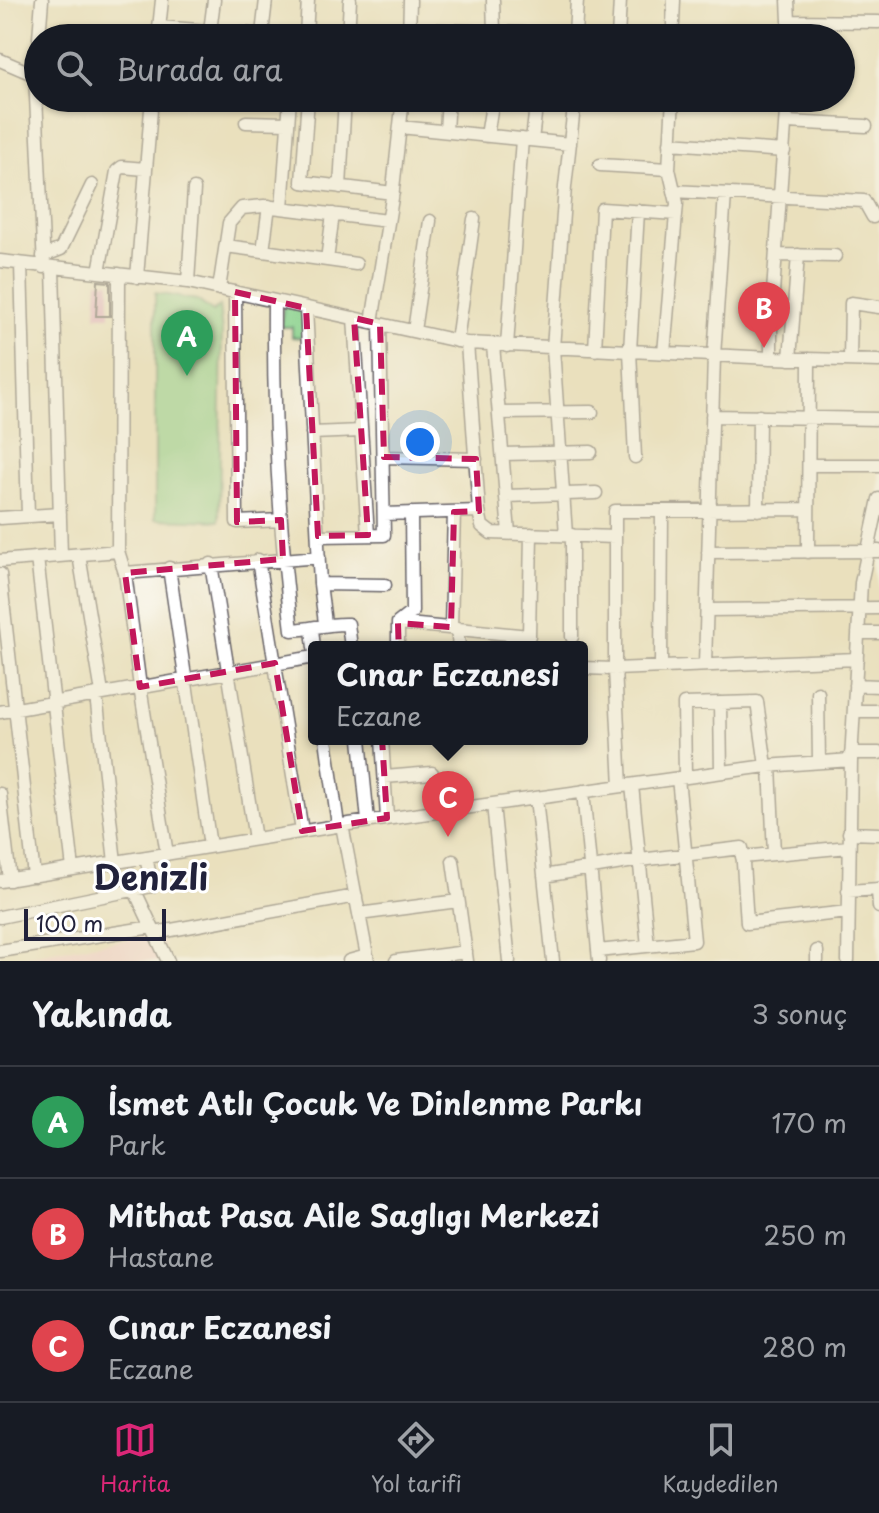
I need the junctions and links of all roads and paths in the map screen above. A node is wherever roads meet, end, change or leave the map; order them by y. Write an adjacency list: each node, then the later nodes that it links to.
1 (42, 0): 15 (street)
2 (162, 0): 16 (street)
3 (214, 0): 17 (street)
4 (266, 0): 18 (street)
5 (308, 0): 19 (street)
6 (350, 0): 20 (street)
7 (410, 0): 21 (street)
8 (493, 0): 22 (street)
9 (577, 0): 23 (street)
10 (620, 0): 24 (street)
11 (674, 0): 25 (street)
12 (788, 0): 13 (street)
13 (789, 21): 14 (street); 26 (street)
14 (879, 22)
15 (40, 24)
16 (160, 24)
17 (211, 24)
18 (263, 24)
19 (302, 24)
20 (349, 24)
21 (409, 24)
22 (494, 24)
23 (576, 24)
24 (619, 24)
25 (673, 24)
26 (789, 24)
27 (0, 60): 28 (street)
28 (24, 70)
29 (37, 112): 77 (street)
30 (151, 112): 53 (street)
31 (289, 112): 43 (street)
32 (307, 112): 56 (street)
33 (344, 112): 56 (street)
34 (402, 112): 45 (street)
35 (447, 112): 46 (street)
36 (491, 112): 47 (street)
37 (534, 112): 48 (street)
38 (573, 112): 50 (street)
39 (672, 112): 49 (street)
40 (787, 112): 42 (street)
41 (246, 122): 43 (street)
42 (787, 122): 44 (street); 51 (street)
43 (288, 123): 62 (street)
44 (866, 126)
45 (400, 127): 46 (street); 59 (street)
46 (446, 131): 47 (street)
47 (487, 136): 48 (street)
48 (527, 139): 50 (street); 94 (street)
49 (670, 143): 51 (street); 54 (street)
50 (570, 144): 95 (street)
51 (784, 151): 61 (street)
52 (600, 165): 54 (street)
53 (145, 169): 80 (street); 82 (street)
54 (669, 169): 58 (street)
55 (92, 185): 77 (street)
56 (340, 187): 59 (street)
57 (194, 189): 83 (street)
58 (674, 191): 60 (street); 65 (street)
59 (393, 193): 68 (street)
60 (725, 194): 61 (street); 99 (street)
61 (779, 198): 66 (street); 72 (street)
62 (275, 207): 64 (street); 70 (street); 71 (street)
63 (638, 211): 65 (street); 96 (street); 97 (street)
64 (333, 214): 68 (street); 75 (street)
65 (676, 214): 98 (street)
66 (873, 217)
67 (474, 219): 92 (street)
68 (388, 221): 90 (street)
69 (430, 221): 91 (street)
70 (226, 246): 71 (street); 84 (street)
71 (263, 251): 75 (street)
72 (776, 255): 73 (street); 100 (street)
73 (798, 255): 74 (street); 101 (street)
74 (835, 256)
75 (327, 260): 79 (street)
76 (0, 261): 78 (street)
77 (47, 263): 78 (street); 80 (street); 133 (street)
78 (21, 264): 135 (street)
79 (356, 264)
80 (99, 272): 81 (street)
81 (119, 274): 82 (street); 144 (street)
82 (137, 277): 83 (street)
83 (188, 282): 84 (street)
84 (219, 289): 85 (street)
85 (235, 292): 86 (street); 137 (street)
86 (274, 301): 88 (street); 137 (street)
87 (879, 307): 103 (street)
88 (306, 308): 89 (street); 113 (street)
89 (354, 318): 90 (street); 112 (street)
90 (376, 323): 91 (street); 117 (street)
91 (414, 331): 92 (street)
92 (462, 342): 93 (street); 119 (street)
93 (493, 345): 94 (street); 107 (street)
94 (507, 346): 95 (street)
95 (553, 348): 96 (street); 105 (street)
96 (595, 350): 97 (street)
97 (630, 351): 98 (street); 118 (street)
98 (664, 353): 99 (street)
99 (714, 356): 100 (street); 108 (street)
100 (771, 358): 101 (street)
101 (790, 359): 102 (street)
102 (809, 359): 103 (street); 110 (street)
103 (850, 360): 104 (street)
104 (879, 361)
105 (557, 412): 106 (street); 107 (street); 114 (street)
106 (592, 412)
107 (499, 413): 116 (street)
108 (712, 416): 109 (street); 127 (street)
109 (759, 416): 110 (street); 128 (street)
110 (809, 417): 111 (street); 120 (street)
111 (879, 419)
112 (361, 431): 113 (street); 140 (street)
113 (312, 433): 142 (street)
114 (559, 451): 115 (street); 116 (street); 122 (street)
115 (591, 452)
116 (503, 454): 124 (street)
117 (383, 457): 119 (street); 134 (street)
118 (635, 457)
119 (476, 459): 129 (street)
120 (809, 465): 121 (street); 126 (street)
121 (879, 465)
122 (563, 493): 123 (street); 124 (street); 141 (street)
123 (596, 493)
124 (506, 496): 138 (street)
125 (879, 502): 147 (street)
126 (808, 509): 128 (street); 146 (street)
127 (709, 510): 128 (street); 130 (street); 145 (street)
128 (758, 510)
129 (479, 511): 131 (street); 138 (street)
130 (662, 511): 143 (street); 179 (street)
131 (454, 512): 132 (street); 166 (street)
132 (411, 513): 134 (street); 165 (street)
133 (60, 514): 135 (street); 149 (street)
134 (384, 514): 140 (street)
135 (28, 516): 136 (street)
136 (0, 518)
137 (281, 520): 152 (street)
138 (509, 533): 139 (street)
139 (531, 534): 141 (street); 166 (street)
140 (368, 535): 142 (street)
141 (569, 535): 143 (street); 170 (street)
142 (318, 536): 150 (street)
143 (615, 537): 181 (street)
144 (118, 551): 148 (street); 157 (street)
145 (708, 552): 146 (street); 163 (street)
146 (808, 552): 147 (street)
147 (873, 552): 161 (street)
148 (79, 555): 149 (street); 188 (street)
149 (61, 556): 151 (street)
150 (319, 557): 152 (street); 159 (street)
151 (37, 558): 154 (street); 189 (street)
152 (283, 559): 153 (street); 167 (street)
153 (258, 560): 155 (street); 177 (street)
154 (0, 561)
155 (211, 564): 156 (street); 182 (street)
156 (169, 568): 157 (street); 183 (street)
157 (125, 573): 186 (street)
158 (0, 574): 191 (street)
159 (320, 584): 160 (street); 164 (street)
160 (385, 585)
161 (860, 607): 162 (street); 163 (street); 168 (street)
162 (879, 608)
163 (707, 610): 178 (street)
164 (325, 623): 167 (street); 172 (street)
165 (398, 623): 166 (street); 173 (street)
166 (454, 627): 174 (street)
167 (312, 629): 171 (street)
168 (858, 633): 169 (street); 176 (street)
169 (879, 633)
170 (572, 637)
171 (313, 641)
172 (350, 641)
173 (398, 641)
174 (458, 641)
175 (308, 658): 177 (street)
176 (857, 659): 178 (street); 184 (street)
177 (275, 663): 182 (street); 214 (street)
178 (705, 665): 179 (street)
179 (661, 667): 181 (street)
180 (588, 668): 181 (street)
181 (615, 669): 206 (street)
182 (227, 671): 183 (street); 216 (street)
183 (184, 679): 186 (street); 218 (street)
184 (855, 685): 185 (street); 192 (street)
185 (879, 686)
186 (140, 687): 188 (street); 219 (street)
187 (818, 693): 200 (street)
188 (99, 694): 189 (street); 226 (street)
189 (56, 702): 191 (street); 228 (street)
190 (720, 703): 201 (street); 202 (street); 205 (street)
191 (17, 709): 194 (street); 229 (street)
192 (854, 711): 193 (street); 199 (street)
193 (879, 711)
194 (0, 712)
195 (327, 745): 213 (street)
196 (361, 745): 212 (street)
197 (382, 745): 204 (street)
198 (879, 753): 199 (street)
199 (851, 756): 200 (street); 217 (street)
200 (819, 762): 201 (street)
201 (768, 766): 202 (street); 220 (street)
202 (721, 772): 205 (street)
203 (432, 773): 204 (street)
204 (385, 777): 211 (street)
205 (682, 778): 206 (street); 221 (street)
206 (627, 785): 207 (street); 224 (street)
207 (583, 791): 209 (street); 227 (street)
208 (0, 794): 231 (street)
209 (536, 798): 210 (street); 230 (street)
210 (493, 804): 211 (street); 250 (street)
211 (387, 818): 212 (street)
212 (368, 821): 213 (street)
213 (340, 825): 214 (street); 235 (street)
214 (302, 831): 216 (street)
215 (879, 834): 217 (street)
216 (255, 839): 218 (street)
217 (849, 840): 220 (street); 234 (street)
218 (210, 846): 219 (street)
219 (167, 854): 222 (street)
220 (774, 854): 223 (street)
221 (686, 855): 223 (street); 224 (street); 242 (street)
222 (146, 857): 226 (street); 233 (street)
223 (742, 857): 238 (street)
224 (640, 860): 227 (street); 242 (street)
225 (453, 861): 236 (street)
226 (115, 862): 228 (street)
227 (590, 868): 230 (street); 245 (street)
228 (73, 869): 229 (street)
229 (34, 876): 231 (street)
230 (544, 876): 251 (street)
231 (5, 881)
232 (879, 889): 234 (street); 237 (street)
233 (135, 891): 240 (street); 241 (street)
234 (848, 891): 238 (street)
235 (356, 896): 239 (street); 241 (street)
236 (458, 901): 239 (street); 244 (street)
237 (879, 907)
238 (848, 912): 252 (street)
239 (359, 914): 246 (street)
240 (0, 917)
241 (153, 930): 243 (street); 247 (street)
242 (648, 946): 245 (street)
243 (0, 951)
244 (466, 956): 249 (street)
245 (599, 956)
246 (368, 958): 248 (street)
247 (168, 961)
248 (349, 961)
249 (396, 961)
250 (509, 961)
251 (553, 961)
252 (848, 961)

